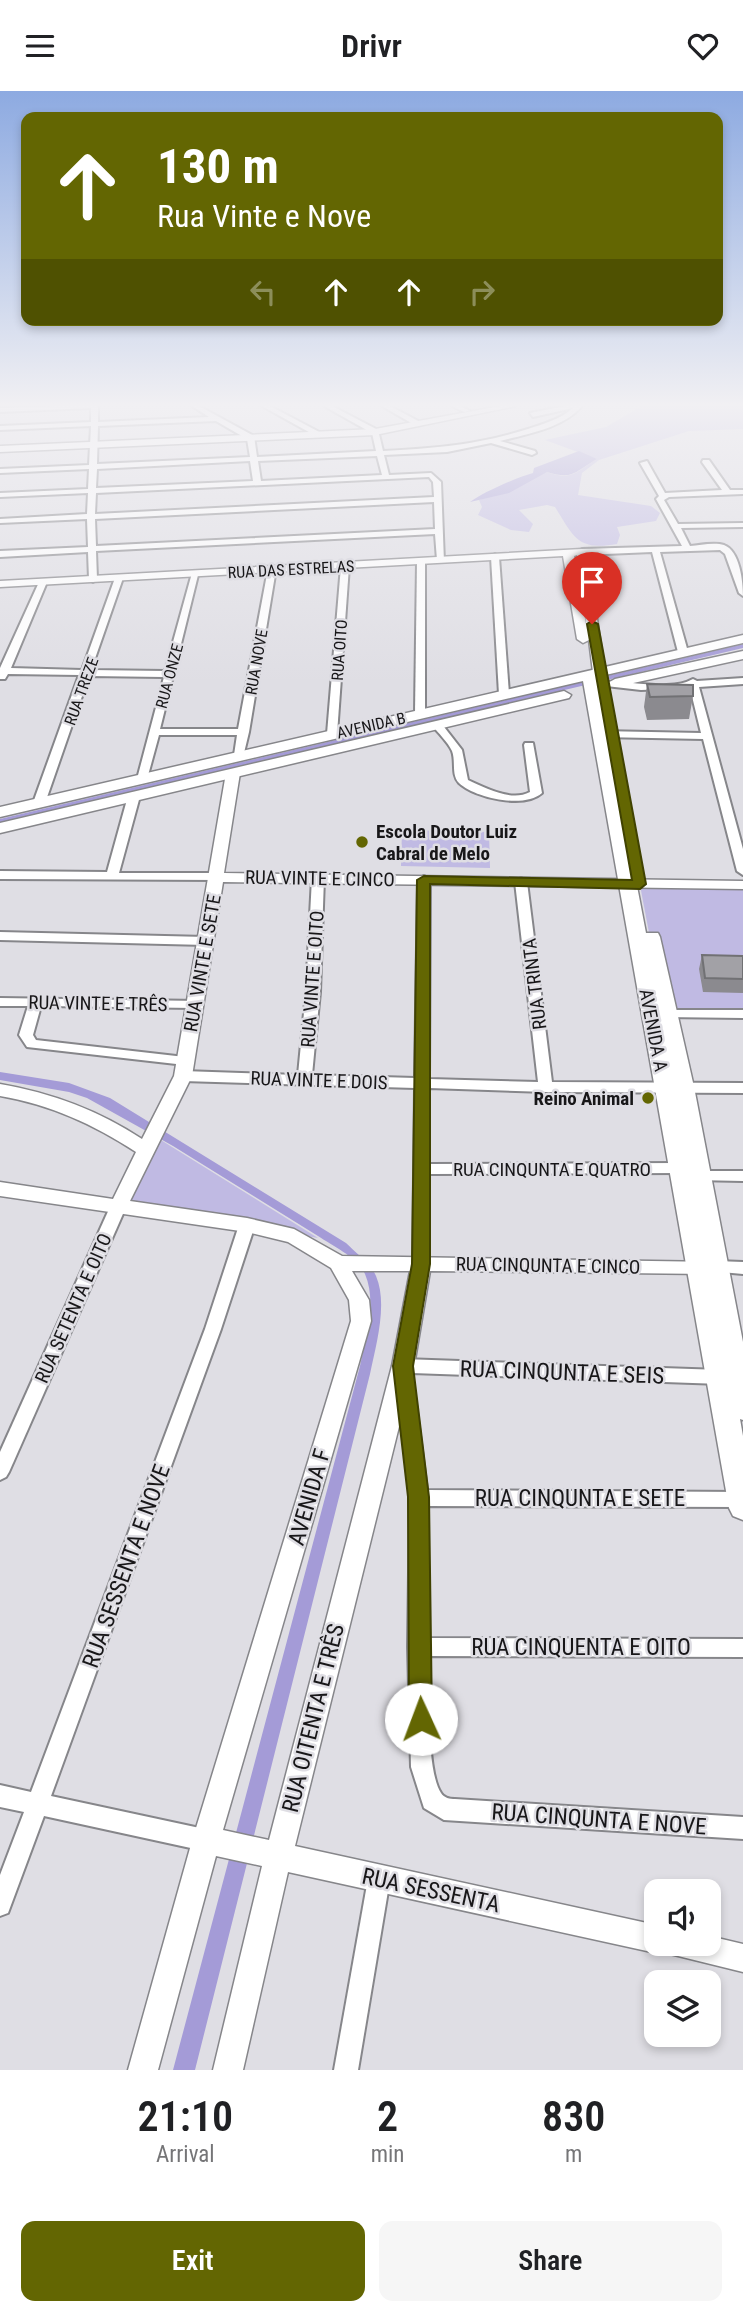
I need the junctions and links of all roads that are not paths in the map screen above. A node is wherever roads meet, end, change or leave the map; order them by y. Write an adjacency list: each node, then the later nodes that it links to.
1 (93, 498): 4 (street)
2 (661, 498): 7 (street)
3 (437, 499): 4 (street); 8 (street)
4 (92, 517): 5 (street); 10 (street)
5 (0, 521)
6 (743, 525): 7 (street)
7 (677, 526): 9 (street)
8 (438, 531): 10 (street); 16 (street)
9 (687, 547): 11 (street); 25 (street)
10 (94, 549): 14 (street); 22 (street)
11 (655, 549): 12 (street); 27 (street)
12 (582, 552): 13 (street, RUA DAS ESTRELAS); 32 (street, AVENIDA A)
13 (568, 553): 15 (street, RUA DAS ESTRELAS); 32 (street, AVENIDA A)
14 (0, 554)
15 (495, 557): 16 (street, RUA DAS ESTRELAS); 35 (street)
16 (441, 560): 17 (street, RUA DAS ESTRELAS)
17 (421, 562): 18 (street, RUA DAS ESTRELAS); 36 (street)
18 (345, 566): 19 (street, RUA DAS ESTRELAS); 40 (street, RUA OITO)
19 (272, 569): 20 (street, RUA DAS ESTRELAS); 39 (street, RUA NOVE)
20 (196, 573): 21 (street, RUA DAS ESTRELAS); 31 (street, RUA ONZE)
21 (119, 578): 22 (street, RUA DAS ESTRELAS); 29 (street, RUA TREZE)
22 (93, 579): 23 (street, RUA DAS ESTRELAS)
23 (43, 582): 24 (street, RUA DAS ESTRELAS); 30 (street)
24 (0, 584)
25 (743, 593)
26 (743, 639): 27 (main road, AVENIDA B)
27 (682, 652): 32 (main road, AVENIDA B)
28 (743, 655): 32 (main road, AVENIDA B)
29 (87, 672): 30 (street); 31 (street); 48 (street, RUA TREZE)
30 (1, 674)
31 (169, 674): 38 (street, RUA ONZE)
32 (597, 681): 34 (street); 35 (main road, AVENIDA B); 37 (main road, AVENIDA B); 41 (main road, AVENIDA A)
33 (743, 681): 34 (street)
34 (693, 682): 42 (street)
35 (504, 694): 36 (main road, AVENIDA B)
36 (420, 713): 40 (main road, AVENIDA B)
37 (437, 725): 43 (street); 45 (main road, AVENIDA B)
38 (154, 731): 39 (street); 46 (street, RUA ONZE)
39 (244, 732): 44 (street, RUA NOVE)
40 (332, 734): 44 (main road, AVENIDA B)
41 (605, 734): 42 (street); 58 (main road, AVENIDA A)
42 (706, 736): 51 (street)
43 (529, 745)
44 (239, 755): 46 (main road, AVENIDA B)
45 (233, 773): 47 (main road, AVENIDA B); 54 (street, RUA VINTE E SETE)
46 (142, 779): 48 (main road, AVENIDA B)
47 (134, 796): 50 (main road, AVENIDA B); 53 (street)
48 (39, 803): 49 (main road, AVENIDA B)
49 (0, 812)
50 (0, 828)
51 (743, 871)
52 (0, 875): 53 (street, RUA VINTE E CINCO)
53 (112, 876): 54 (street, RUA VINTE E CINCO)
54 (216, 877): 55 (street, RUA VINTE E CINCO); 61 (street, RUA VINTE E SETE)
55 (318, 878): 56 (street, RUA VINTE E CINCO); 68 (street, RUA VINTE E OITO)
56 (424, 880): 57 (street, RUA VINTE E CINCO); 69 (street)
57 (521, 882): 58 (street, RUA VINTE E CINCO); 70 (street, RUA TRINTA)
58 (633, 884): 59 (street, RUA VINTE E CINCO); 65 (main road, AVENIDA A); 71 (main road, AVENIDA A)
59 (743, 885)
60 (0, 936): 61 (street)
61 (206, 941): 64 (street, RUA VINTE E SETE)
62 (0, 1002): 63 (street, RUA VINTE E TRÊS)
63 (36, 1002): 64 (street, RUA VINTE E TRÊS); 67 (street, RUA VINTE E DOIS)
64 (195, 1004): 67 (street, RUA VINTE E SETE)
65 (668, 1014): 66 (street); 71 (main road, AVENIDA A)
66 (743, 1014)
67 (184, 1069): 68 (street, RUA VINTE E DOIS); 74 (street, RUA VINTE E SETE)
68 (304, 1080): 69 (street, RUA VINTE E DOIS)
69 (424, 1083): 70 (street, RUA VINTE E DOIS); 75 (street)
70 (547, 1087): 71 (street, RUA VINTE E DOIS)
71 (674, 1087): 72 (street, RUA VINTE E DOIS); 76 (main road, AVENIDA A)
72 (743, 1088)
73 (0, 1090): 74 (street)
74 (145, 1147): 79 (street, RUA SETENTA E OITO)
75 (423, 1169): 76 (street, RUA CINQUNTA E QUATRO); 82 (street)
76 (690, 1172): 77 (street, RUA CINQUNTA E QUATRO); 83 (main road, AVENIDA A)
77 (743, 1176)
78 (0, 1189): 79 (street, AVENIDA F)
79 (118, 1207): 80 (street, AVENIDA F); 88 (street, RUA SETENTA E OITO)
80 (247, 1225): 81 (street, AVENIDA F); 94 (street, RUA SESSENTA E NOVE)
81 (344, 1264): 82 (street, RUA CINQUNTA E CINCO); 96 (street, AVENIDA F)
82 (421, 1264): 83 (street, RUA CINQUNTA E CINCO); 85 (street, RUA OITENTA E TRÊS)
83 (708, 1267): 84 (street); 86 (main road, AVENIDA A)
84 (743, 1268)
85 (403, 1366): 86 (street, RUA CINQUNTA E SEIS); 89 (street); 97 (street, RUA OITENTA E TRÊS)
86 (734, 1378): 87 (main road, AVENIDA A); 90 (main road, AVENIDA A)
87 (743, 1409)
88 (0, 1472)
89 (419, 1497): 90 (street, RUA CINQUNTA E SETE); 91 (street)
90 (742, 1503)
91 (418, 1647): 92 (street, RUA CINQUENTA E OITO); 95 (street, RUA CINQUNTA E NOVE)
92 (743, 1648)
93 (0, 1796): 94 (street)
94 (38, 1805): 96 (street); 99 (street, RUA SESSENTA E NOVE)
95 (743, 1828)
96 (210, 1842): 97 (street, RUA SESSENTA); 103 (street, AVENIDA F)
97 (271, 1855): 98 (street, RUA SESSENTA); 104 (street, RUA OITENTA E TRÊS)
98 (379, 1879): 100 (street, RUA SESSENTA); 105 (street)
99 (0, 1905)
100 (644, 1936)
101 (721, 1953): 102 (street)
102 (743, 1958)
103 (143, 2070)
104 (228, 2070)
105 (346, 2070)

